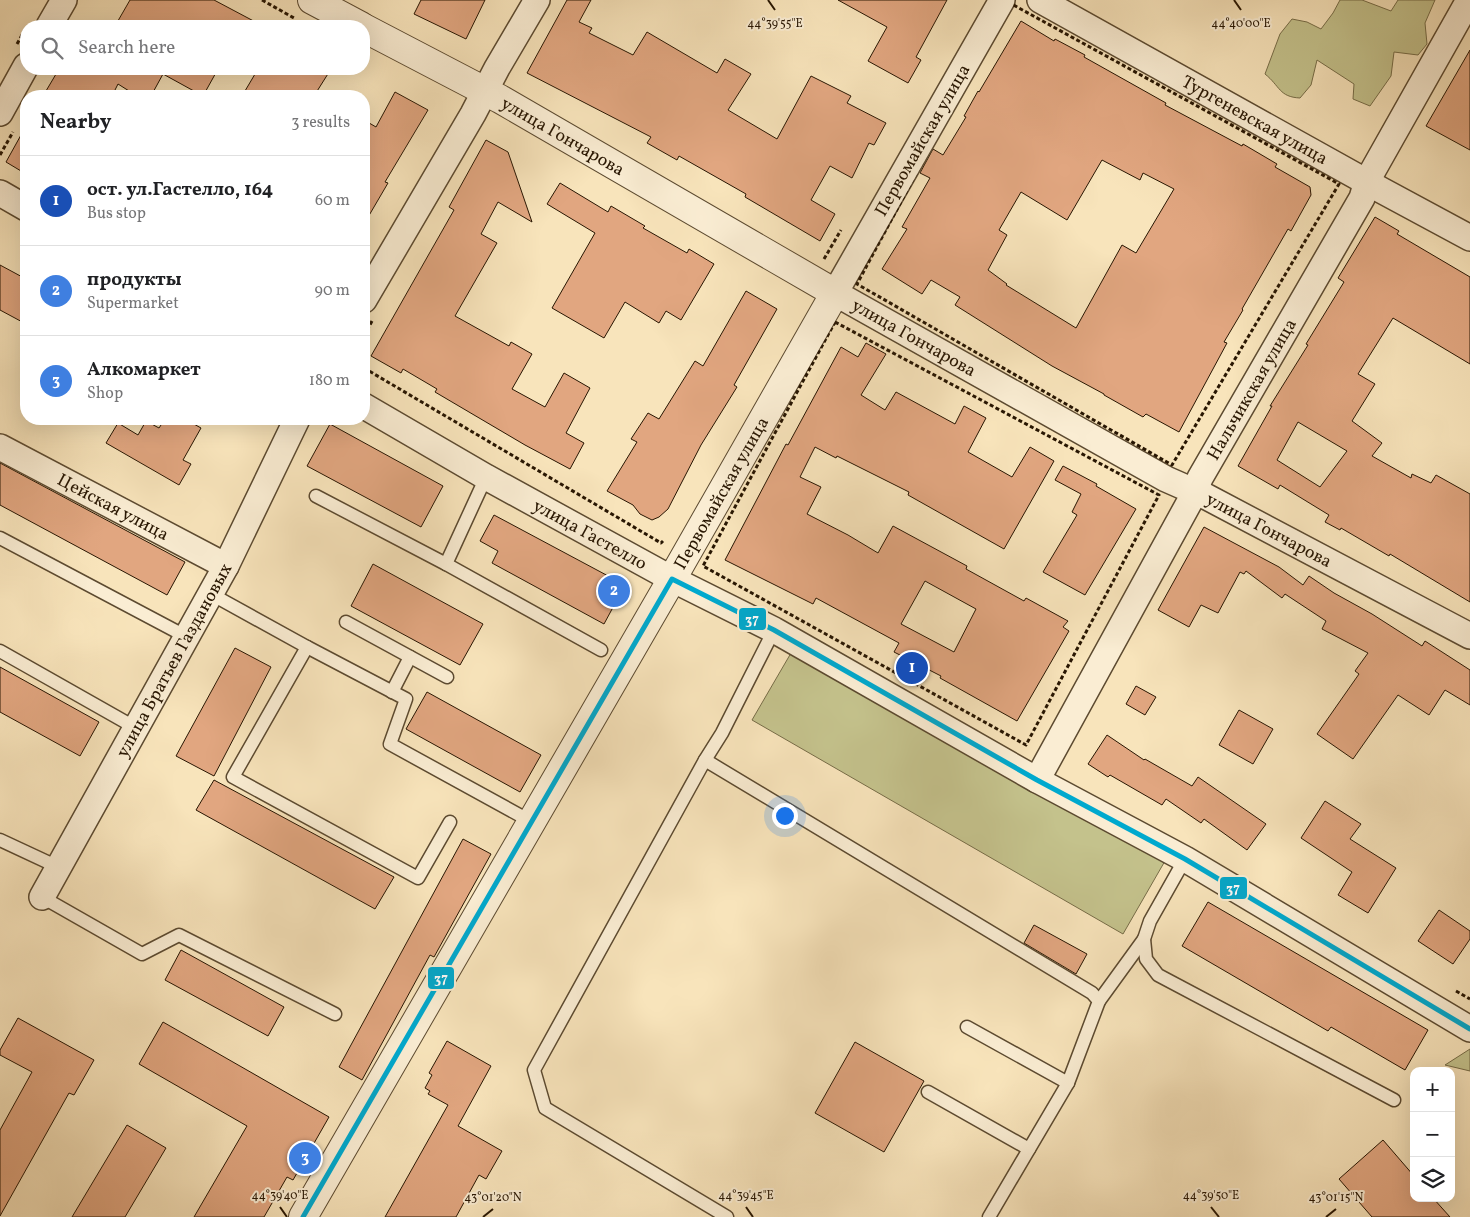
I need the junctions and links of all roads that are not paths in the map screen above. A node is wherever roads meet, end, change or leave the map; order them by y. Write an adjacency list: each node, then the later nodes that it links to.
1 (64, 0): 7 (street)
2 (537, 0): 11 (street)
3 (1002, 0): 17 (street, Первомайская улица)
4 (1040, 0): 13 (street, Тургеневская улица)
5 (1469, 0): 13 (street, Нальчикская улица)
6 (307, 11): 8 (street, улица Гончарова)
7 (52, 20)
8 (338, 20)
9 (370, 31): 11 (street, улица Гончарова)
10 (21, 75): 12 (street)
11 (484, 92): 17 (street, улица Гончарова); 18 (street)
12 (0, 113)
13 (1367, 181): 16 (street, Тургеневская улица); 23 (street, Нальчикская улица)
14 (0, 193): 15 (street)
15 (20, 205)
16 (1470, 238)
17 (846, 288): 23 (street, улица Гончарова); 28 (street, Первомайская улица)
18 (370, 308)
19 (370, 409): 22 (street, улица Гастелло)
20 (294, 425): 27 (street, улица Братьев Газдановых)
21 (0, 448): 27 (street, Цейская улица)
22 (486, 477): 26 (lane); 28 (street, улица Гастелло)
23 (1195, 492): 32 (street, улица Гончарова); 42 (street, Нальчикская улица)
24 (316, 496): 26 (lane)
25 (0, 538): 33 (lane)
26 (446, 564): 35 (lane)
27 (226, 566): 29 (street, улица Братьев Газдановых)
28 (672, 579): 31 (street, улица Гастелло); 44 (street, Первомайская улица)
29 (211, 594): 33 (street, улица Братьев Газдановых); 34 (lane)
30 (346, 622): 37 (lane)
31 (774, 630): 41 (lane); 42 (street, улица Гастелло)
32 (1470, 636)
33 (187, 637): 40 (street, улица Братьев Газдановых)
34 (307, 647): 39 (lane); 43 (lane)
35 (601, 650)
36 (0, 651): 40 (lane)
37 (410, 657): 38 (lane); 39 (lane)
38 (447, 676)
39 (392, 692): 44 (lane)
40 (136, 728): 47 (street, улица Братьев Газдановых)
41 (705, 760): 50 (lane); 59 (lane)
42 (1037, 780): 46 (street, улица Гастелло)
43 (450, 822)
44 (532, 822): 58 (street, Первомайская улица)
45 (0, 840): 47 (lane)
46 (1185, 859): 49 (lane); 53 (street, улица Гастелло)
47 (58, 867): 48 (street, улица Братьев Газдановых)
48 (42, 896): 51 (lane)
49 (1144, 940): 50 (lane); 56 (lane)
50 (1099, 1001): 54 (lane)
51 (335, 1014)
52 (968, 1027): 54 (lane)
53 (1470, 1029)
54 (1068, 1083): 57 (lane)
55 (928, 1092): 57 (lane)
56 (1394, 1100)
57 (1029, 1148): 60 (lane)
58 (303, 1217)
59 (727, 1217)
60 (989, 1217)

